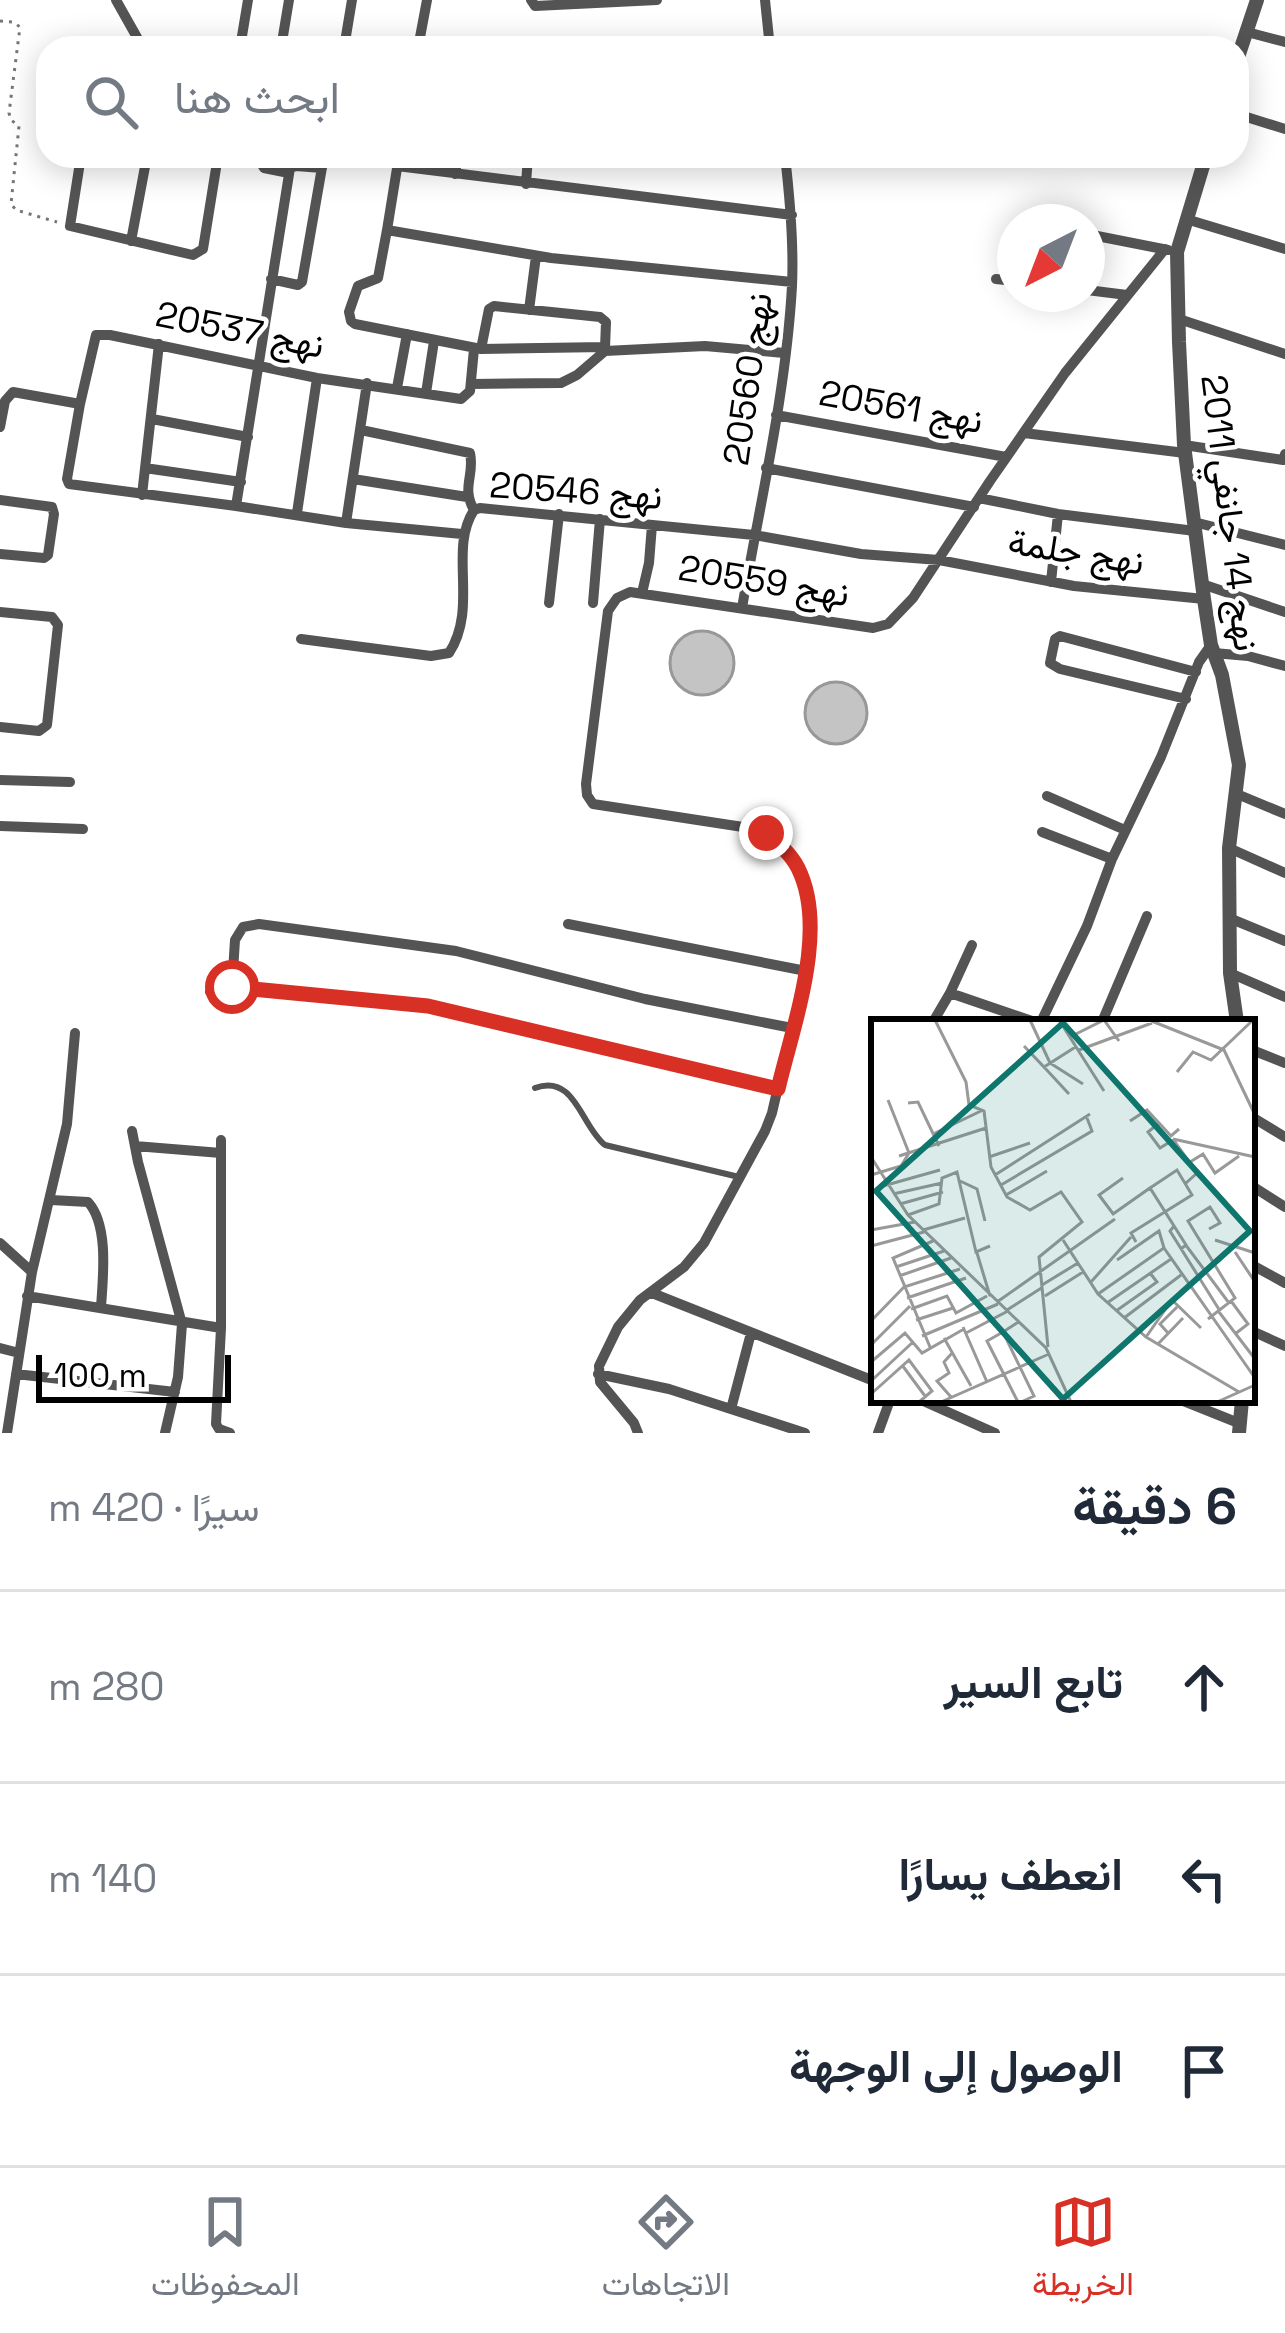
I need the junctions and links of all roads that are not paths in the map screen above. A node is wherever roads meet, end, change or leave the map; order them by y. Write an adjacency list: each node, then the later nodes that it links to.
1 (116, 0): 11 (street)
2 (248, 0): 12 (street)
3 (290, 0): 13 (street)
4 (352, 0): 14 (street)
5 (427, 0): 15 (street)
6 (656, 0): 9 (street)
7 (765, 0): 16 (street)
8 (1257, 0): 10 (street)
9 (533, 3)
10 (1246, 32): 17 (street); 18 (street)
11 (136, 36)
12 (242, 36)
13 (283, 36)
14 (346, 36)
15 (420, 36)
16 (769, 36)
17 (1245, 36)
18 (1285, 42)
19 (1249, 118): 20 (street)
20 (1285, 129)
21 (79, 168): 40 (street)
22 (145, 168): 40 (street)
23 (216, 168): 40 (street)
24 (264, 168): 33 (street)
25 (292, 168): 33 (street)
26 (322, 168): 44 (street)
27 (397, 168): 38 (street)
28 (429, 168): 34 (street)
29 (456, 168): 34 (street)
30 (527, 168): 35 (street)
31 (785, 168): 36 (street, نهج 20560)
32 (1201, 168): 37 (street, نهج 14 جانفي 2011)
33 (290, 173): 44 (street)
34 (455, 174): 35 (street)
35 (526, 184): 36 (street)
36 (792, 215): 45 (street, نهج 20560)
37 (1186, 219): 41 (street); 42 (street, نهج 14 جانفي 2011)
38 (387, 230): 43 (street); 50 (street)
39 (1105, 237): 42 (street)
40 (131, 241)
41 (1285, 249)
42 (1171, 250): 47 (street, نهج 20561); 49 (street, نهج 14 جانفي 2011)
43 (536, 256): 45 (street); 48 (street)
44 (271, 279): 57 (street)
45 (792, 282): 55 (street, نهج 20560)
46 (1105, 292): 47 (street)
47 (1127, 295): 68 (street, نهج 20561)
48 (529, 310): 53 (street); 54 (street)
49 (1180, 319): 56 (street); 70 (street, نهج 14 جانفي 2011)
50 (407, 334): 51 (street); 61 (street)
51 (434, 341): 53 (street); 62 (street)
52 (159, 344): 57 (street, نهج 20537); 63 (street, نهج 20537); 65 (street)
53 (478, 349): 54 (street); 60 (street)
54 (605, 349): 55 (street); 60 (street)
55 (784, 353): 64 (street, نهج 20560)
56 (1285, 355)
57 (259, 364): 58 (street, نهج 20537); 69 (street)
58 (317, 378): 59 (street, نهج 20537); 83 (street)
59 (363, 383): 61 (street, نهج 20537); 67 (street)
60 (471, 384): 62 (street)
61 (398, 388): 62 (street, نهج 20537)
62 (426, 393)
63 (80, 404): 66 (street); 77 (street)
64 (780, 416): 71 (street, نهج 20561); 74 (street, نهج 20560)
65 (152, 419): 69 (street); 73 (street)
66 (0, 427)
67 (361, 430): 75 (street); 78 (street)
68 (1024, 433): 70 (street); 71 (street, نهج 20561)
69 (248, 437): 76 (street)
70 (1185, 449): 72 (street); 89 (street, نهج 14 جانفي 2011)
71 (1006, 457): 80 (street, نهج 20561)
72 (1284, 458)
73 (145, 468): 76 (street); 77 (street)
74 (766, 468): 80 (street); 91 (street, نهج 20560)
75 (353, 478): 78 (street); 87 (street)
76 (241, 482): 81 (street)
77 (142, 495): 81 (street)
78 (466, 496): 82 (street)
79 (0, 500): 93 (street)
80 (976, 502): 85 (street); 94 (street, نهج 20561)
81 (236, 506): 83 (street)
82 (473, 510): 84 (street, نهج 20546); 90 (street, نهج 20546)
83 (297, 513): 87 (street)
84 (559, 514): 86 (street, نهج 20546); 98 (street)
85 (1058, 514): 89 (street); 95 (street)
86 (600, 519): 88 (street, نهج 20546); 99 (street)
87 (346, 523): 90 (street)
88 (652, 525): 91 (street, نهج 20546); 97 (street)
89 (1194, 526): 92 (street); 96 (street, نهج 14 جانفي 2011)
90 (462, 534): 104 (street, نهج 20546)
91 (754, 536): 94 (street, نهج 20546); 100 (street, نهج 20560)
92 (1285, 544)
93 (0, 554)
94 (939, 560): 95 (street, نهج جلمة); 103 (street, نهج 20561)
95 (1051, 582): 96 (street, نهج جلمة)
96 (1206, 590): 102 (street, نهج جلمة); 105 (street, نهج 14 جانفي 2011)
97 (636, 592): 100 (street, نهج 20559); 127 (street)
98 (549, 602)
99 (593, 602)
100 (742, 608): 103 (street, نهج 20559)
101 (0, 612): 109 (street)
102 (1285, 612)
103 (888, 624)
104 (301, 639)
105 (1212, 649): 106 (street); 107 (street); 112 (street, نهج 14 جانفي 2011)
106 (1285, 665)
107 (1196, 672): 108 (street); 108 (street)
108 (1186, 699): 117 (street)
109 (0, 727)
110 (0, 780): 111 (street)
111 (70, 782)
112 (1238, 794): 114 (street); 119 (street, نهج 14 جانفي 2011)
113 (1047, 796): 117 (street)
114 (1285, 814)
115 (0, 826): 116 (street)
116 (83, 829)
117 (1125, 830): 120 (street)
118 (1042, 832): 120 (street)
119 (1229, 848): 121 (street); 123 (street, نهج 14 جانفي 2011)
120 (1112, 860): 135 (street)
121 (1285, 873)
122 (1147, 916): 136 (street)
123 (1229, 918): 125 (street); 128 (street, نهج 14 جانفي 2011)
124 (568, 924): 127 (street)
125 (1285, 941)
126 (972, 945): 131 (street)
127 (806, 971): 138 (street)
128 (1230, 973): 132 (street); 137 (street, نهج 14 جانفي 2011)
129 (232, 987): 130 (street); 138 (street); 143 (street)
130 (210, 992)
131 (950, 993): 133 (street); 134 (street)
132 (1285, 997)
133 (935, 1019)
134 (1029, 1019)
135 (1040, 1019)
136 (1103, 1019)
137 (1237, 1019)
138 (792, 1028): 143 (street)
139 (75, 1034): 150 (street)
140 (1255, 1051): 141 (street)
141 (1285, 1064)
142 (535, 1088): 148 (lane)
143 (778, 1089): 148 (street)
144 (1255, 1120): 146 (street)
145 (132, 1131): 147 (street)
146 (1285, 1137)
147 (135, 1146): 159 (street); 160 (street)
148 (740, 1177): 156 (street)
149 (1255, 1188): 151 (street)
150 (51, 1199): 154 (street); 158 (street)
151 (1285, 1207)
152 (0, 1243): 154 (street)
153 (1255, 1267): 155 (street)
154 (32, 1271): 157 (street)
155 (1285, 1283)
156 (652, 1293): 162 (street); 167 (street)
157 (27, 1296): 158 (street); 165 (street)
158 (101, 1307): 159 (street)
159 (182, 1324): 160 (street); 169 (street)
160 (221, 1328): 177 (street)
161 (1255, 1332): 163 (street)
162 (751, 1333): 168 (street); 173 (street)
163 (1285, 1346)
164 (0, 1348): 165 (street)
165 (19, 1353): 166 (street)
166 (16, 1374): 169 (street); 175 (street)
167 (598, 1374): 173 (street); 178 (street)
168 (871, 1380)
169 (175, 1392): 176 (street)
170 (889, 1403): 180 (street)
171 (928, 1403): 181 (street)
172 (1187, 1403): 174 (street)
173 (731, 1409): 179 (street)
174 (1240, 1429)
175 (8, 1433)
176 (165, 1433)
177 (230, 1433)
178 (638, 1433)
179 (805, 1433)
180 (878, 1433)
181 (994, 1433)

